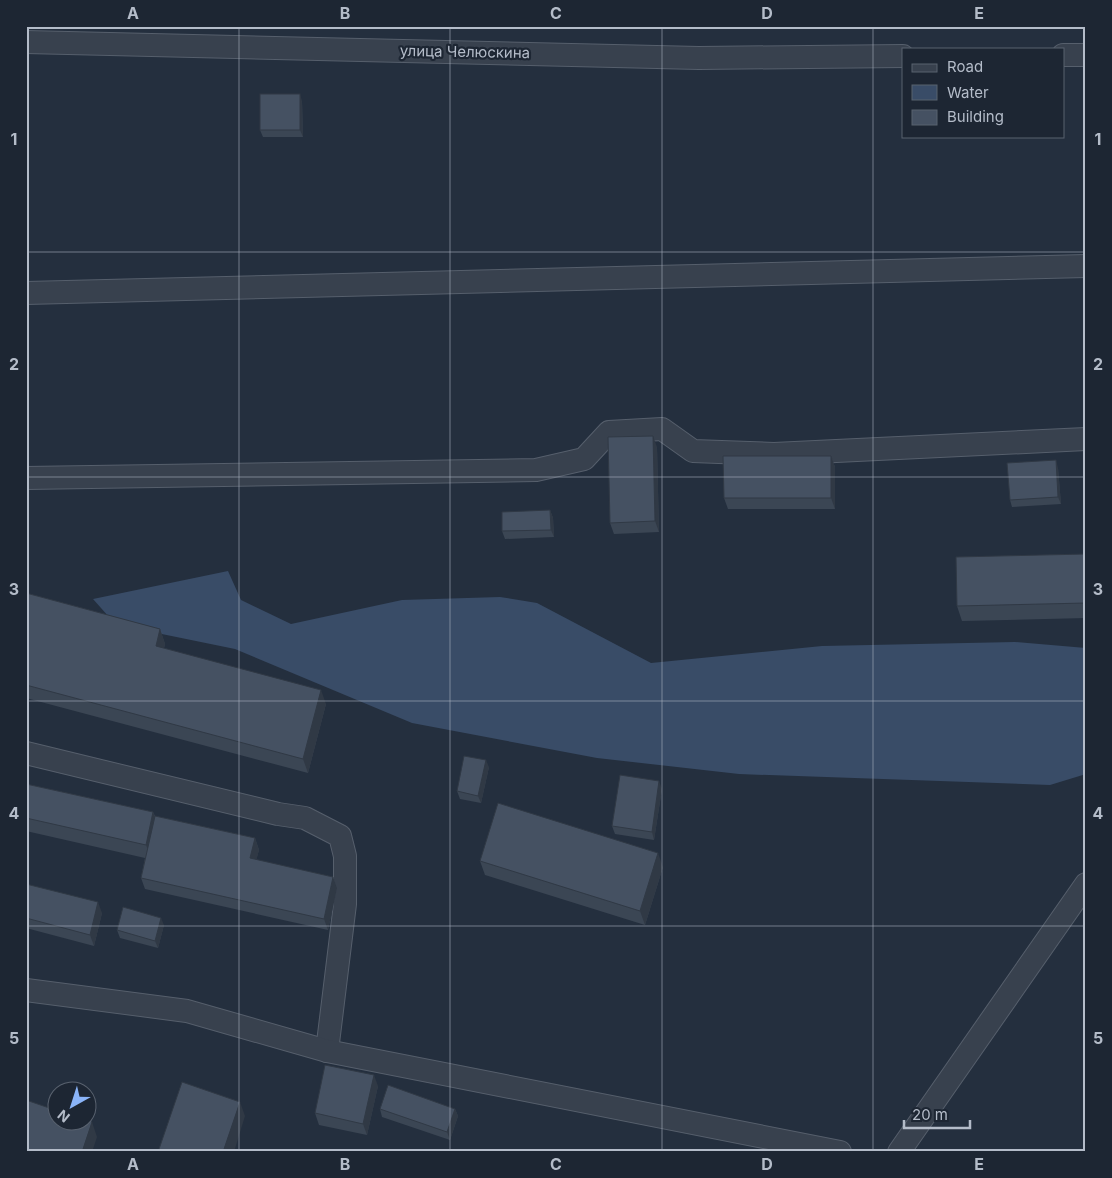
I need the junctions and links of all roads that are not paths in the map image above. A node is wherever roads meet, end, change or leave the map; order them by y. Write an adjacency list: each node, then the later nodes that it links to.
1 (26, 42): 4 (street, улица Челюскина)
2 (1064, 55): 3 (street)
3 (1086, 55)
4 (902, 56)
5 (1086, 266): 6 (street)
6 (26, 293)
7 (1086, 439): 8 (street)
8 (26, 478)
9 (26, 753): 12 (street)
10 (1086, 884): 14 (street)
11 (26, 990): 12 (street)
12 (327, 1051): 13 (street)
13 (840, 1152)
14 (899, 1152)

